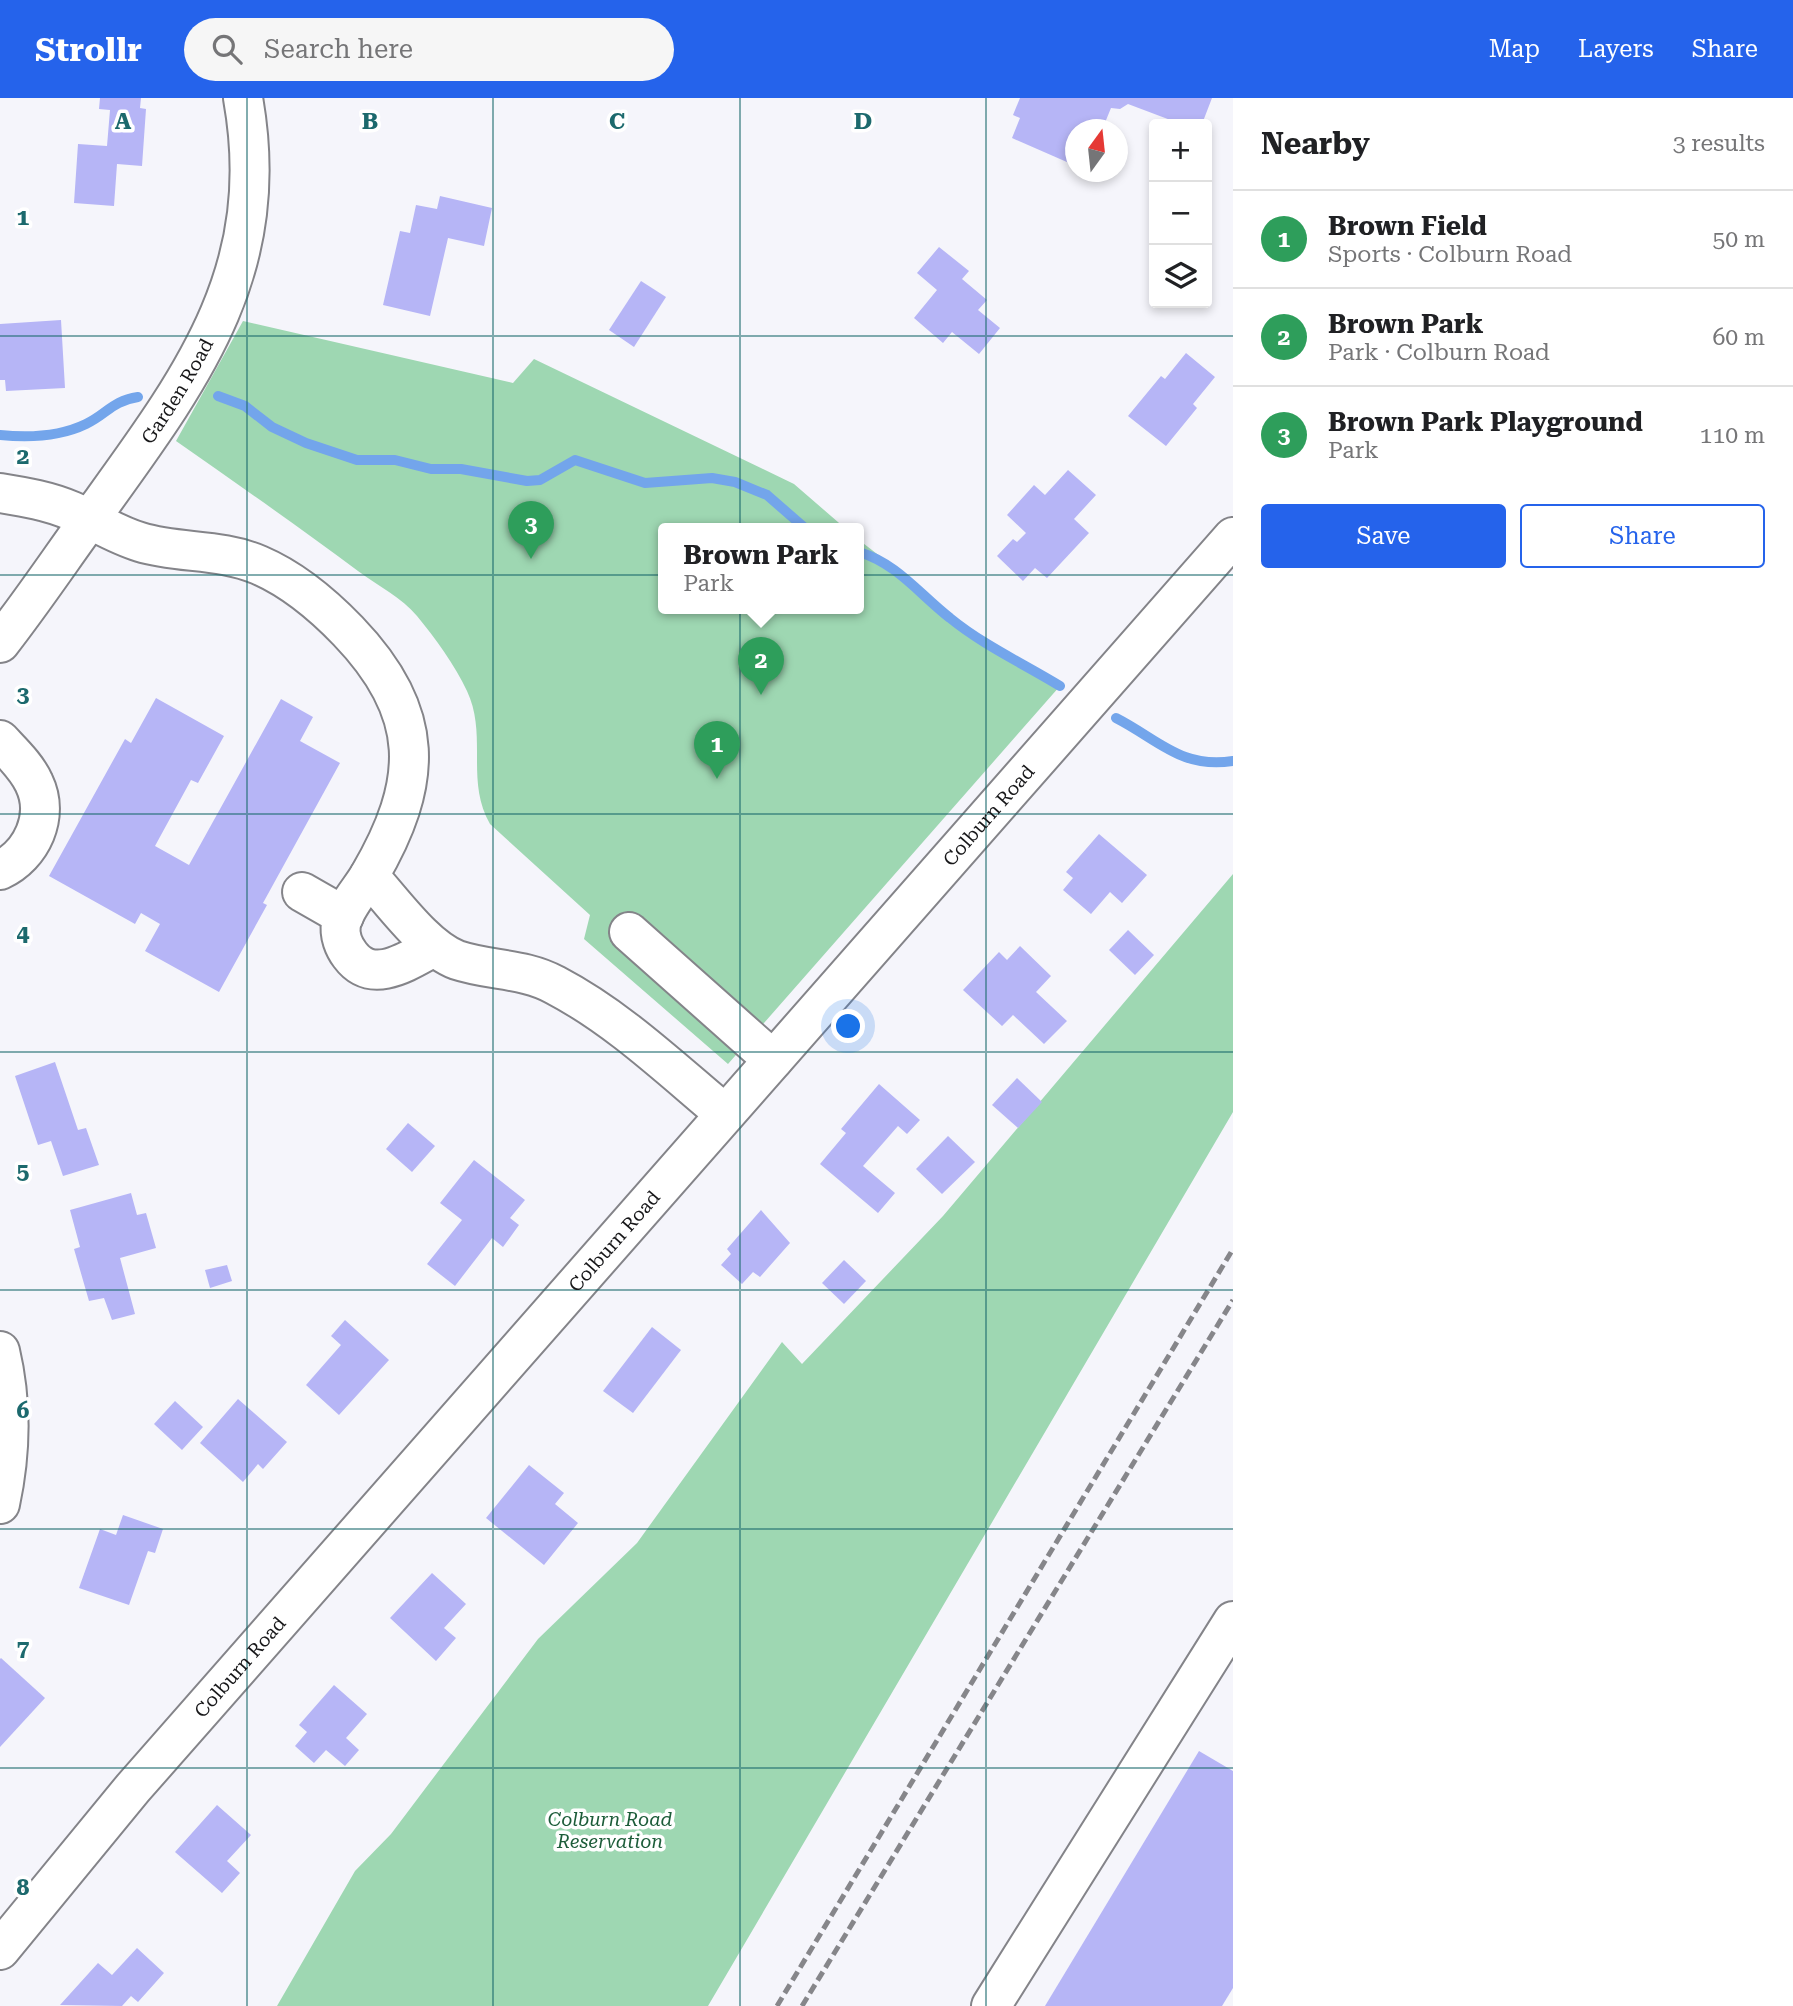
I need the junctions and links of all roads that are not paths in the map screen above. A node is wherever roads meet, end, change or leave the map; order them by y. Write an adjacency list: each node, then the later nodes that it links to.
1 (243, 98): 3 (street, Garden Road)
2 (0, 493): 3 (street)
3 (89, 519): 5 (street, Garden Road); 8 (street)
4 (1233, 537): 13 (street, Colburn Road)
5 (0, 643)
6 (0, 740): 7 (street)
7 (0, 870)
8 (369, 876): 10 (street); 12 (street)
9 (302, 892): 10 (street)
10 (344, 916): 12 (street)
11 (629, 932): 13 (street)
12 (434, 947): 14 (street)
13 (773, 1059): 14 (street, Colburn Road)
14 (725, 1114): 18 (street, Colburn Road)
15 (0, 1351): 16 (street)
16 (0, 1504)
17 (1233, 1621): 19 (street)
18 (0, 1950)
19 (992, 2006)

